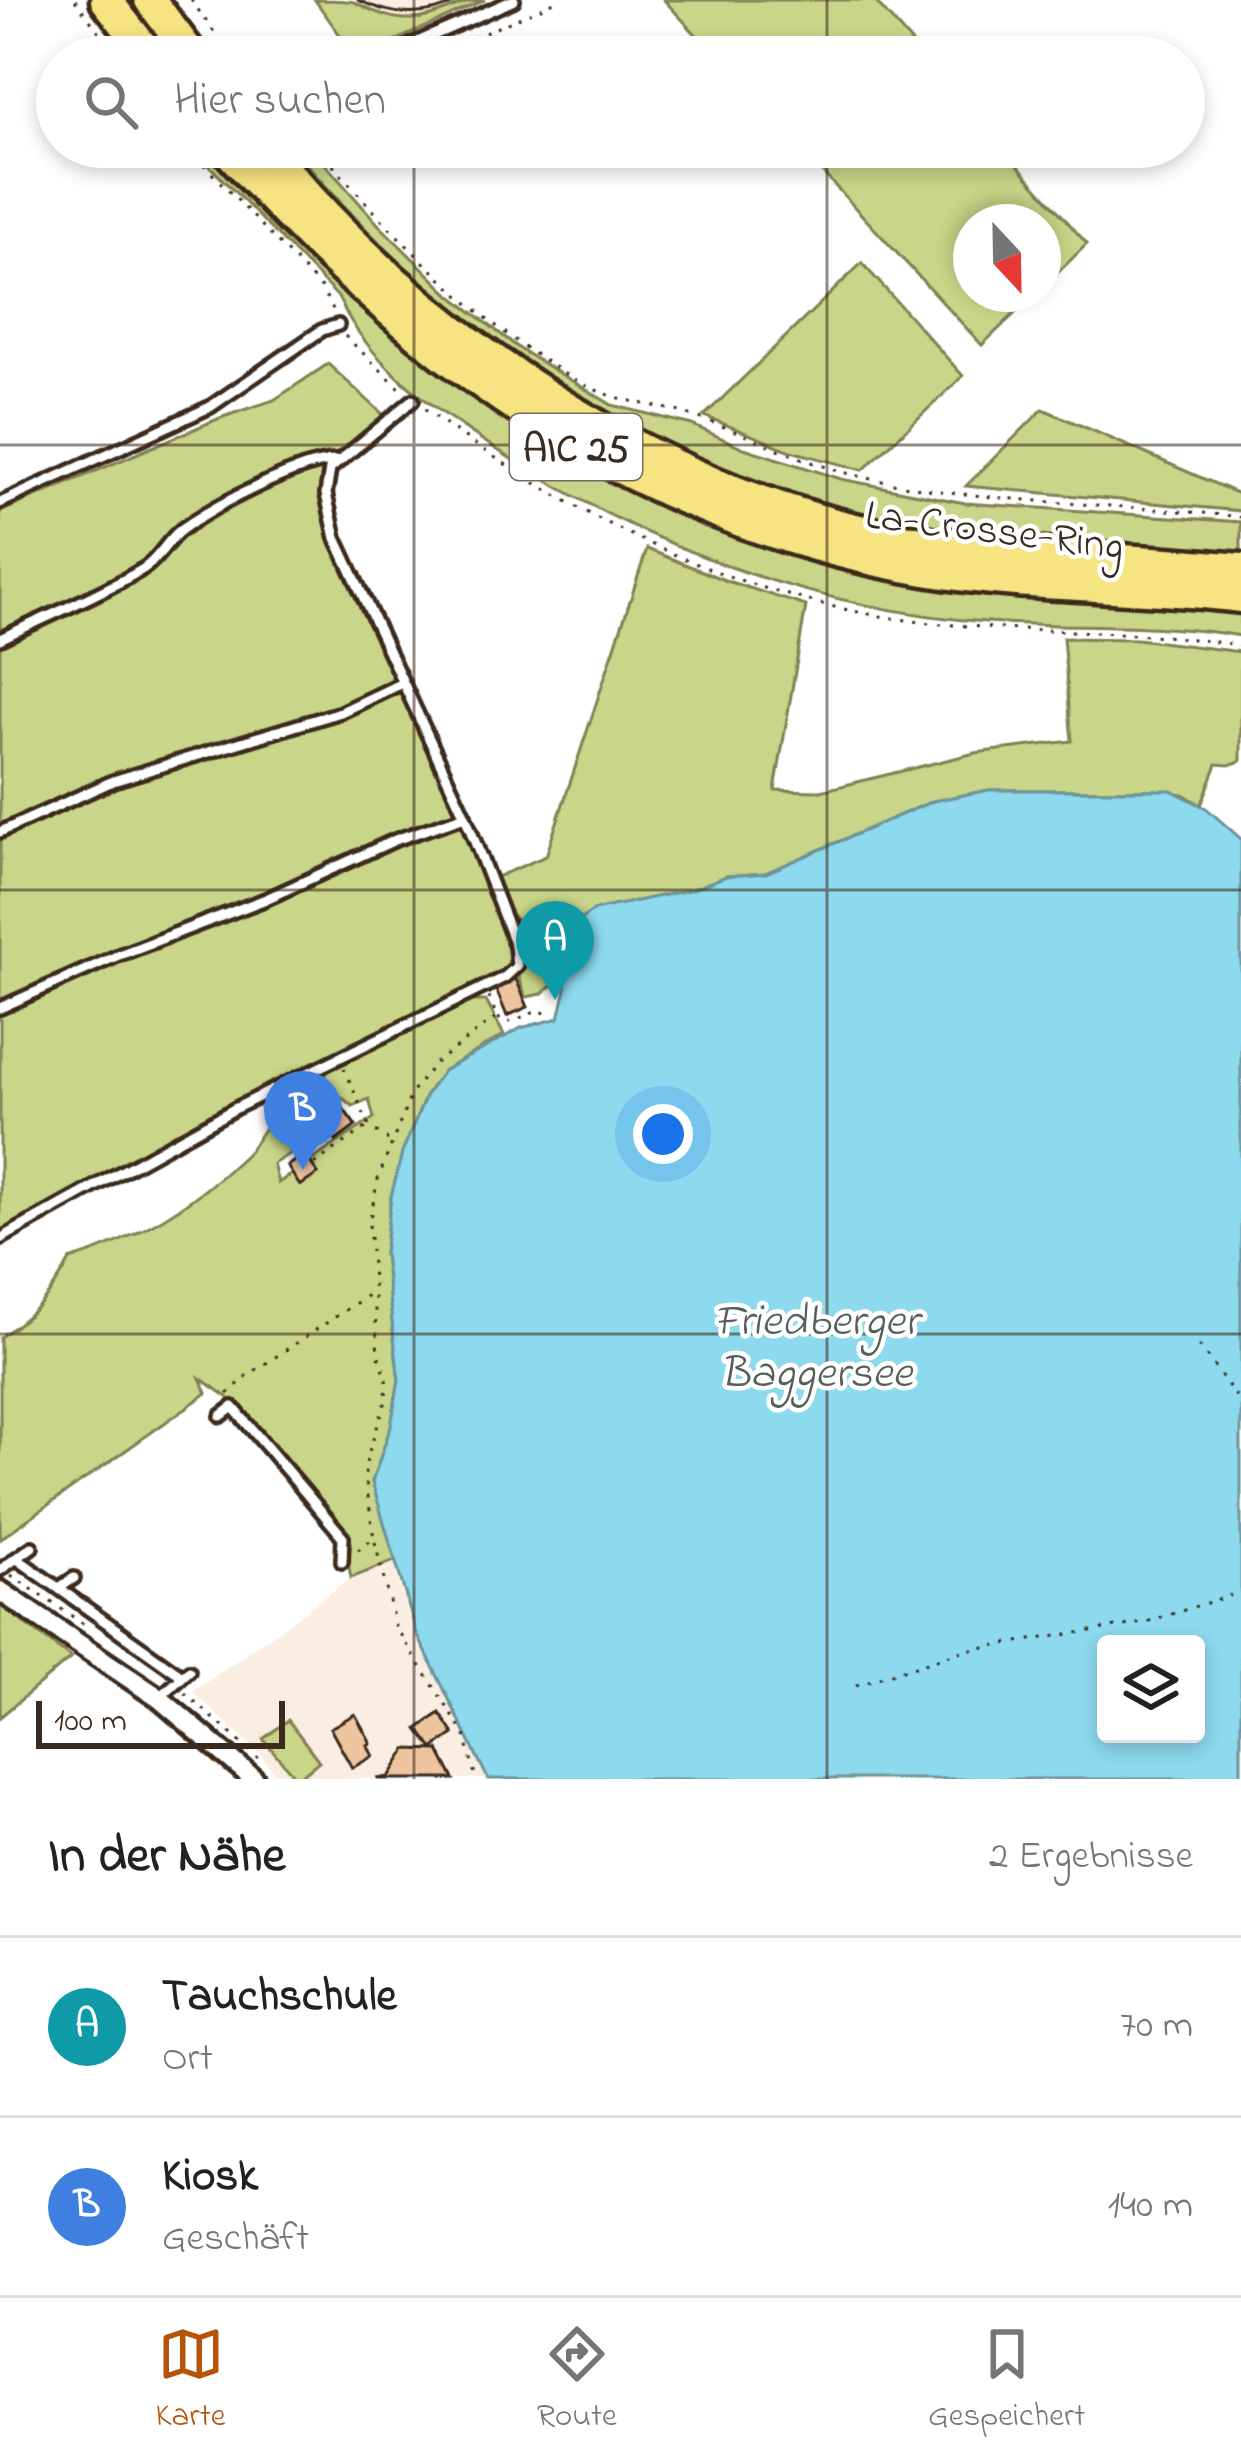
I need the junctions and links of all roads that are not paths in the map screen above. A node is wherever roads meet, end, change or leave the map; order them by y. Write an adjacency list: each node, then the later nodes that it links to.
1 (106, 0): 5 (main road)
2 (150, 0): 6 (main road)
3 (514, 0): 4 (lane)
4 (500, 4): 7 (lane)
5 (134, 36)
6 (177, 36)
7 (429, 36)
8 (246, 168): 15 (main road, La-Crosse-Ring / AIC 25)
9 (285, 168): 14 (main road, La-Crosse-Ring / AIC 25)
10 (338, 325): 13 (lane)
11 (413, 400): 12 (lane)
12 (335, 461): 16 (lane); 17 (lane)
13 (0, 503)
14 (1241, 569)
15 (1241, 597)
16 (0, 639)
17 (402, 683): 18 (lane); 19 (lane)
18 (465, 816): 20 (lane); 21 (lane)
19 (0, 832)
20 (0, 1008)
21 (0, 1239)
22 (221, 1416): 23 (lane)
23 (262, 1440): 24 (lane); 25 (lane)
24 (250, 1450)
25 (296, 1479): 26 (lane); 27 (lane)
26 (284, 1489)
27 (327, 1515): 28 (lane); 31 (lane)
28 (313, 1525)
29 (32, 1547): 30 (lane)
30 (16, 1558): 32 (lane); 34 (lane)
31 (342, 1562)
32 (0, 1570)
33 (74, 1578): 34 (lane)
34 (58, 1588): 37 (lane)
35 (0, 1591): 38 (street)
36 (115, 1610): 37 (lane)
37 (103, 1619): 38 (lane)
38 (159, 1698): 39 (street)
39 (254, 1779)

